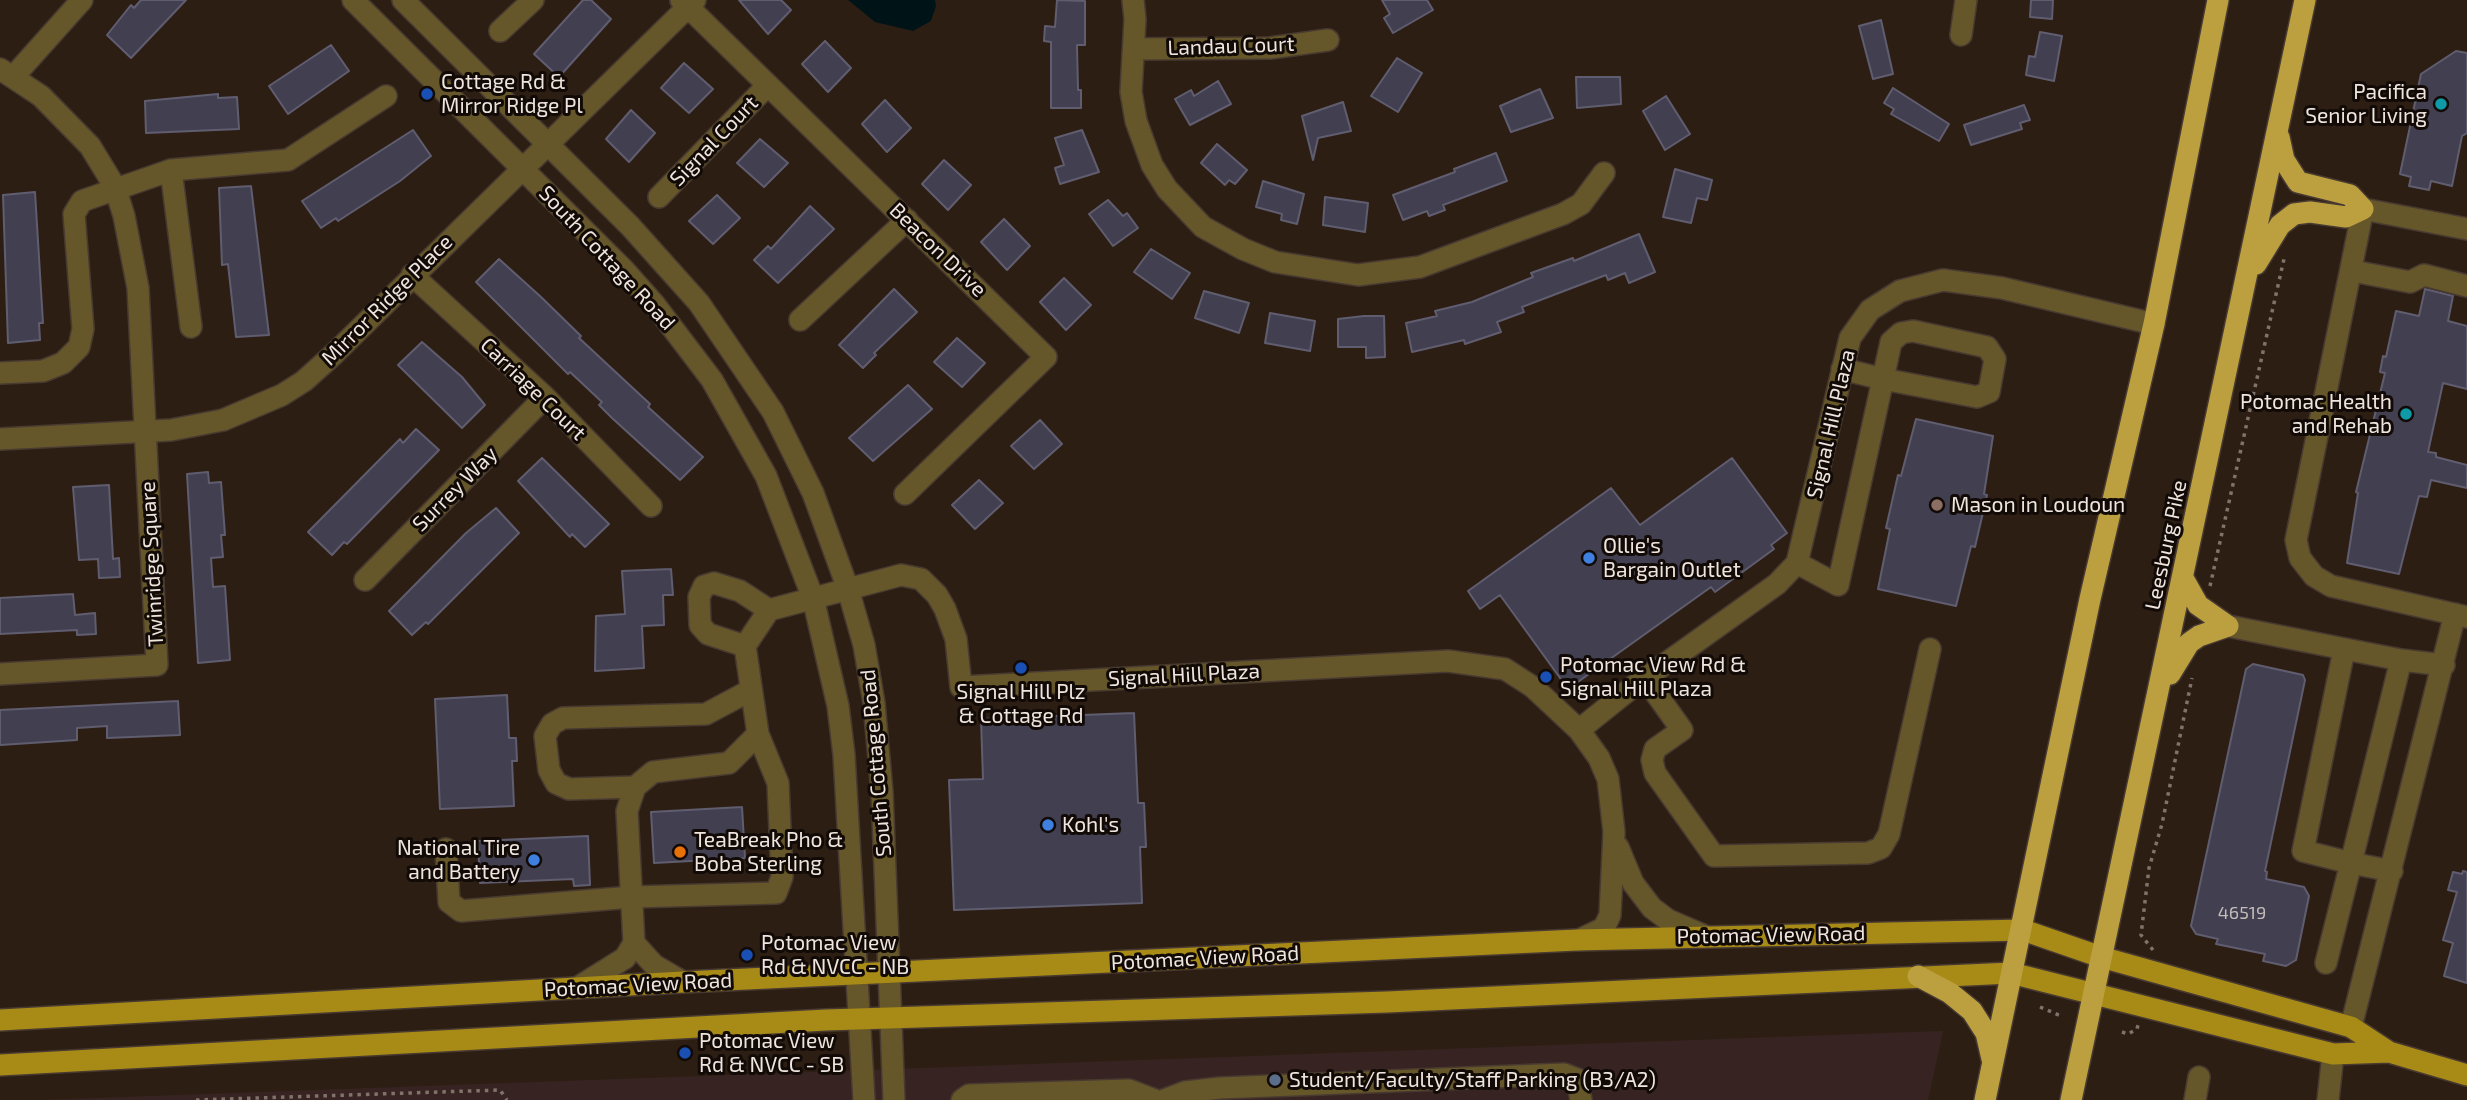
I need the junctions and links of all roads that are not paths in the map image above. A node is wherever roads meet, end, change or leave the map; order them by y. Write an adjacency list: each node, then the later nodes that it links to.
1 (82, 0): 14 (street)
2 (353, 0): 19 (street, South Cottage Road)
3 (403, 0): 18 (street, South Cottage Road)
4 (533, 0): 10 (street)
5 (1133, 0): 13 (street)
6 (1966, 0): 11 (street)
7 (2218, 0): 32 (highway)
8 (2305, 0): 17 (highway, Leesburg Pike)
9 (688, 2): 15 (street, Beacon Drive); 18 (street, Mirror Ridge Place)
10 (500, 31)
11 (1961, 35)
12 (1328, 40): 13 (street, Landau Court)
13 (1134, 49): 21 (street)
14 (7, 72): 22 (street)
15 (768, 85): 23 (street, Signal Court); 25 (street, Beacon Drive)
16 (386, 96): 20 (street)
17 (2278, 128): 24 (highway); 29 (highway, Leesburg Pike)
18 (547, 144): 19 (street, Mirror Ridge Place); 45 (street, South Cottage Road)
19 (522, 169): 28 (street, Mirror Ridge Place); 46 (street, South Cottage Road)
20 (172, 170): 22 (street); 33 (street)
21 (1604, 173)
22 (115, 187): 35 (street); 38 (street)
23 (659, 197)
24 (2364, 209): 26 (street); 27 (street); 29 (highway)
25 (907, 220): 31 (street); 40 (street, Beacon Drive)
26 (2467, 229)
27 (2353, 271): 30 (street); 48 (street)
28 (412, 275): 37 (street, Carriage Court); 38 (street, Mirror Ridge Place)
29 (2246, 281): 44 (highway, Leesburg Pike)
30 (2467, 286)
31 (800, 320)
32 (2154, 324): 34 (street, Signal Hill Plaza); 67 (highway)
33 (191, 327)
34 (1842, 369): 36 (street); 42 (street, Signal Hill Plaza)
35 (0, 373)
36 (1883, 379): 36 (street); 42 (street)
37 (545, 397): 41 (street, Carriage Court); 43 (street, Surrey Way)
38 (145, 432): 39 (street, Mirror Ridge Place); 55 (street, Twinridge Square)
39 (0, 439)
40 (905, 494)
41 (651, 506)
42 (1797, 564): 56 (street)
43 (365, 580)
44 (2184, 580): 49 (highway); 58 (highway, Leesburg Pike)
45 (848, 590): 46 (street); 59 (street, Signal Hill Plaza); 73 (street, South Cottage Road)
46 (813, 598): 47 (street); 75 (street, South Cottage Road)
47 (769, 610): 50 (street); 50 (street)
48 (2461, 616): 54 (street)
49 (2228, 626): 52 (street); 58 (highway)
50 (745, 646): 57 (street)
51 (1930, 649): 56 (street)
52 (2344, 650): 53 (street); 64 (street)
53 (2401, 660): 54 (street); 64 (street)
54 (2444, 665): 65 (street)
55 (0, 674)
56 (1645, 678): 59 (street)
57 (751, 690): 60 (street); 61 (street)
58 (2160, 691): 71 (highway, Leesburg Pike)
59 (1579, 730): 62 (street, Signal Hill Plaza)
60 (758, 734): 61 (street); 66 (street)
61 (635, 787): 66 (street)
62 (1614, 832): 68 (street); 69 (street)
63 (446, 849): 66 (street)
64 (2351, 863): 65 (street); 72 (street)
65 (2392, 872): 83 (street)
66 (632, 897): 70 (street)
67 (2023, 930): 68 (main road, Potomac View Road); 71 (main road, Potomac View Road); 74 (highway)
68 (1705, 936): 69 (main road, Potomac View Road)
69 (1577, 940): 73 (main road, Potomac View Road)
70 (634, 943): 77 (street); 78 (street)
71 (2101, 957): 79 (highway, Leesburg Pike); 83 (main road, Potomac View Road)
72 (2326, 963)
73 (890, 973): 75 (main road, Potomac View Road); 80 (street, South Cottage Road)
74 (2011, 973): 76 (main road, Potomac View Road); 79 (main road, Potomac View Road); 86 (highway)
75 (858, 974): 77 (main road, Potomac View Road); 81 (street, South Cottage Road)
76 (1918, 976): 80 (main road, Potomac View Road); 86 (highway)
77 (683, 982): 78 (main road, Potomac View Road)
78 (577, 988): 82 (main road, Potomac View Road)
79 (2094, 992): 85 (main road, Potomac View Road); 97 (highway, Leesburg Pike)
80 (892, 1018): 81 (main road, Potomac View Road); 91 (street, South Cottage Road)
81 (860, 1019): 87 (main road, Potomac View Road); 90 (street, South Cottage Road)
82 (0, 1020)
83 (2351, 1027): 84 (main road, Potomac View Road)
84 (2389, 1052): 85 (main road, Potomac View Road); 88 (main road, Potomac View Road)
85 (2333, 1054): 99 (street)
86 (1993, 1062): 96 (highway)
87 (0, 1065)
88 (2467, 1075)
89 (2199, 1077): 98 (street)
90 (864, 1100)
91 (894, 1100)
92 (962, 1100): 93 (street)
93 (1155, 1100)
94 (1164, 1100): 95 (street)
95 (1581, 1100)
96 (1985, 1100)
97 (2071, 1100)
98 (2195, 1100)
99 (2328, 1100)

